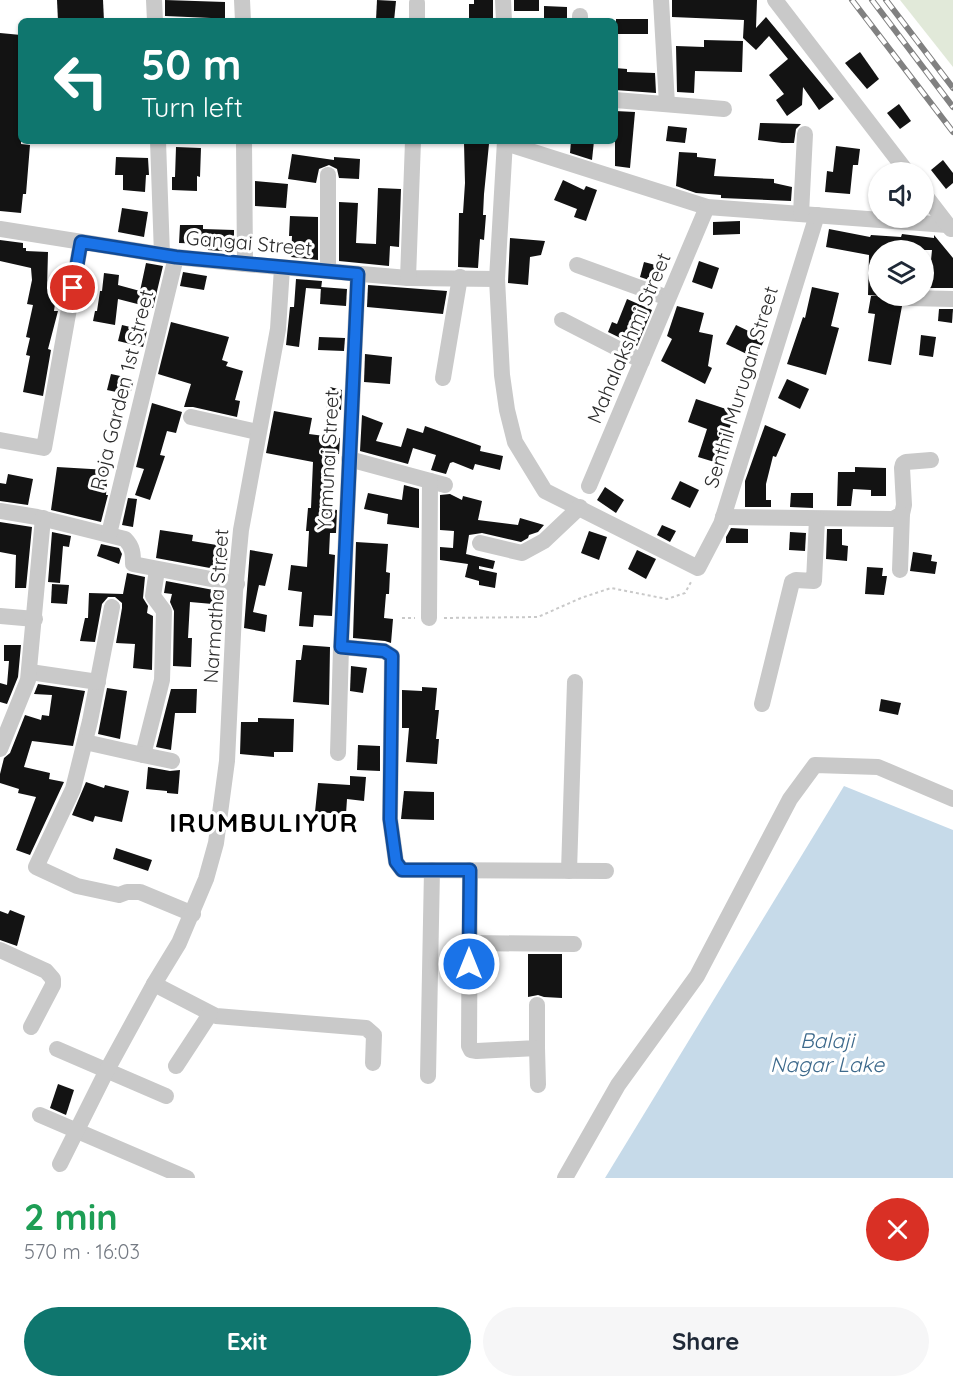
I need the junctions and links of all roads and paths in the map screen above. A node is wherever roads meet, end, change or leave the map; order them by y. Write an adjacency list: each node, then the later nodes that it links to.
1 (154, 0): 7 (street)
2 (242, 0): 8 (street)
3 (503, 0): 10 (street)
4 (661, 0): 12 (street)
5 (775, 0): 20 (street)
6 (417, 3): 9 (street)
7 (155, 18)
8 (243, 18)
9 (417, 18)
10 (504, 18)
11 (618, 100): 12 (street)
12 (667, 105): 13 (street)
13 (724, 109)
14 (805, 134): 24 (street, Senthil Murugan Street)
15 (158, 144): 28 (street, Roja Garden 1st Street)
16 (244, 144): 29 (street)
17 (413, 144): 35 (street)
18 (506, 144): 36 (street)
19 (512, 144): 22 (street)
20 (899, 162)
21 (328, 175): 32 (street)
22 (707, 207): 24 (street); 37 (street, Mahalakshmi Street)
23 (934, 207): 26 (street)
24 (809, 215): 26 (street); 52 (street, Senthil Murugan Street)
25 (0, 229): 27 (street, Gangai Street)
26 (950, 229)
27 (81, 242): 28 (street, Gangai Street); 45 (street)
28 (169, 256): 29 (street, Gangai Street); 55 (street, Roja Garden 1st Street)
29 (245, 264): 31 (street, Gangai Street)
30 (577, 265): 37 (street)
31 (282, 268): 32 (street, Gangai Street); 44 (street, Narmatha Street)
32 (328, 271): 33 (street, Gangai Street)
33 (358, 274): 35 (street, Gangai Street); 46 (street, Yamunai Street)
34 (460, 277): 35 (street, Gangai Street); 36 (street, Gangai Street); 42 (street)
35 (408, 278)
36 (497, 279): 49 (street)
37 (668, 298): 41 (street, Mahalakshmi Street)
38 (934, 299): 39 (street)
39 (953, 299)
40 (562, 320): 41 (street)
41 (642, 361): 48 (street, Mahalakshmi Street)
42 (443, 378)
43 (191, 417): 44 (street)
44 (257, 432): 60 (street, Narmatha Street)
45 (0, 440)
46 (349, 459): 64 (street); 66 (street, Yamunai Street)
47 (931, 460): 51 (street)
48 (589, 486)
49 (580, 507): 56 (street); 57 (street)
50 (0, 511): 53 (street)
51 (902, 514): 54 (street); 59 (street)
52 (723, 517): 54 (street); 57 (street, Senthil Murugan Street)
53 (43, 518): 55 (street); 65 (street)
54 (817, 519): 70 (street)
55 (109, 534): 58 (street)
56 (480, 543)
57 (698, 568): 64 (path)
58 (158, 570): 60 (street); 75 (street)
59 (900, 570)
60 (237, 584): 82 (street, Narmatha Street)
61 (112, 607): 68 (street)
62 (0, 616): 65 (street)
63 (402, 618): 64 (path)
64 (429, 618)
65 (35, 619): 67 (street)
66 (341, 647): 74 (street, Yamunai Street); 78 (street)
67 (30, 672): 68 (street); 71 (street)
68 (98, 682): 72 (street)
69 (575, 682): 80 (street)
70 (762, 704)
71 (5, 722): 73 (street)
72 (85, 742): 75 (street); 82 (street)
73 (0, 748)
74 (338, 753)
75 (143, 755): 76 (street)
76 (172, 761)
77 (953, 799): 102 (street)
78 (432, 870): 79 (street); 95 (street)
79 (470, 870): 80 (street); 83 (street)
80 (569, 871): 81 (street)
81 (606, 871)
82 (192, 914): 86 (street, Narmatha Street)
83 (469, 943): 84 (street); 90 (street)
84 (574, 944)
85 (0, 950): 89 (street)
86 (154, 984): 88 (street); 94 (street, Narmatha Street)
87 (537, 1005): 90 (street)
88 (210, 1014): 92 (street); 93 (street)
89 (31, 1027)
90 (537, 1047): 96 (street)
91 (57, 1050): 94 (street)
92 (373, 1063)
93 (176, 1066)
94 (107, 1070): 97 (street); 99 (street, Narmatha Street)
95 (429, 1077)
96 (538, 1085)
97 (165, 1096)
98 (40, 1115): 99 (street)
99 (76, 1129): 100 (street, Narmatha Street); 101 (street)
100 (60, 1164)
101 (187, 1178)
102 (564, 1178)

